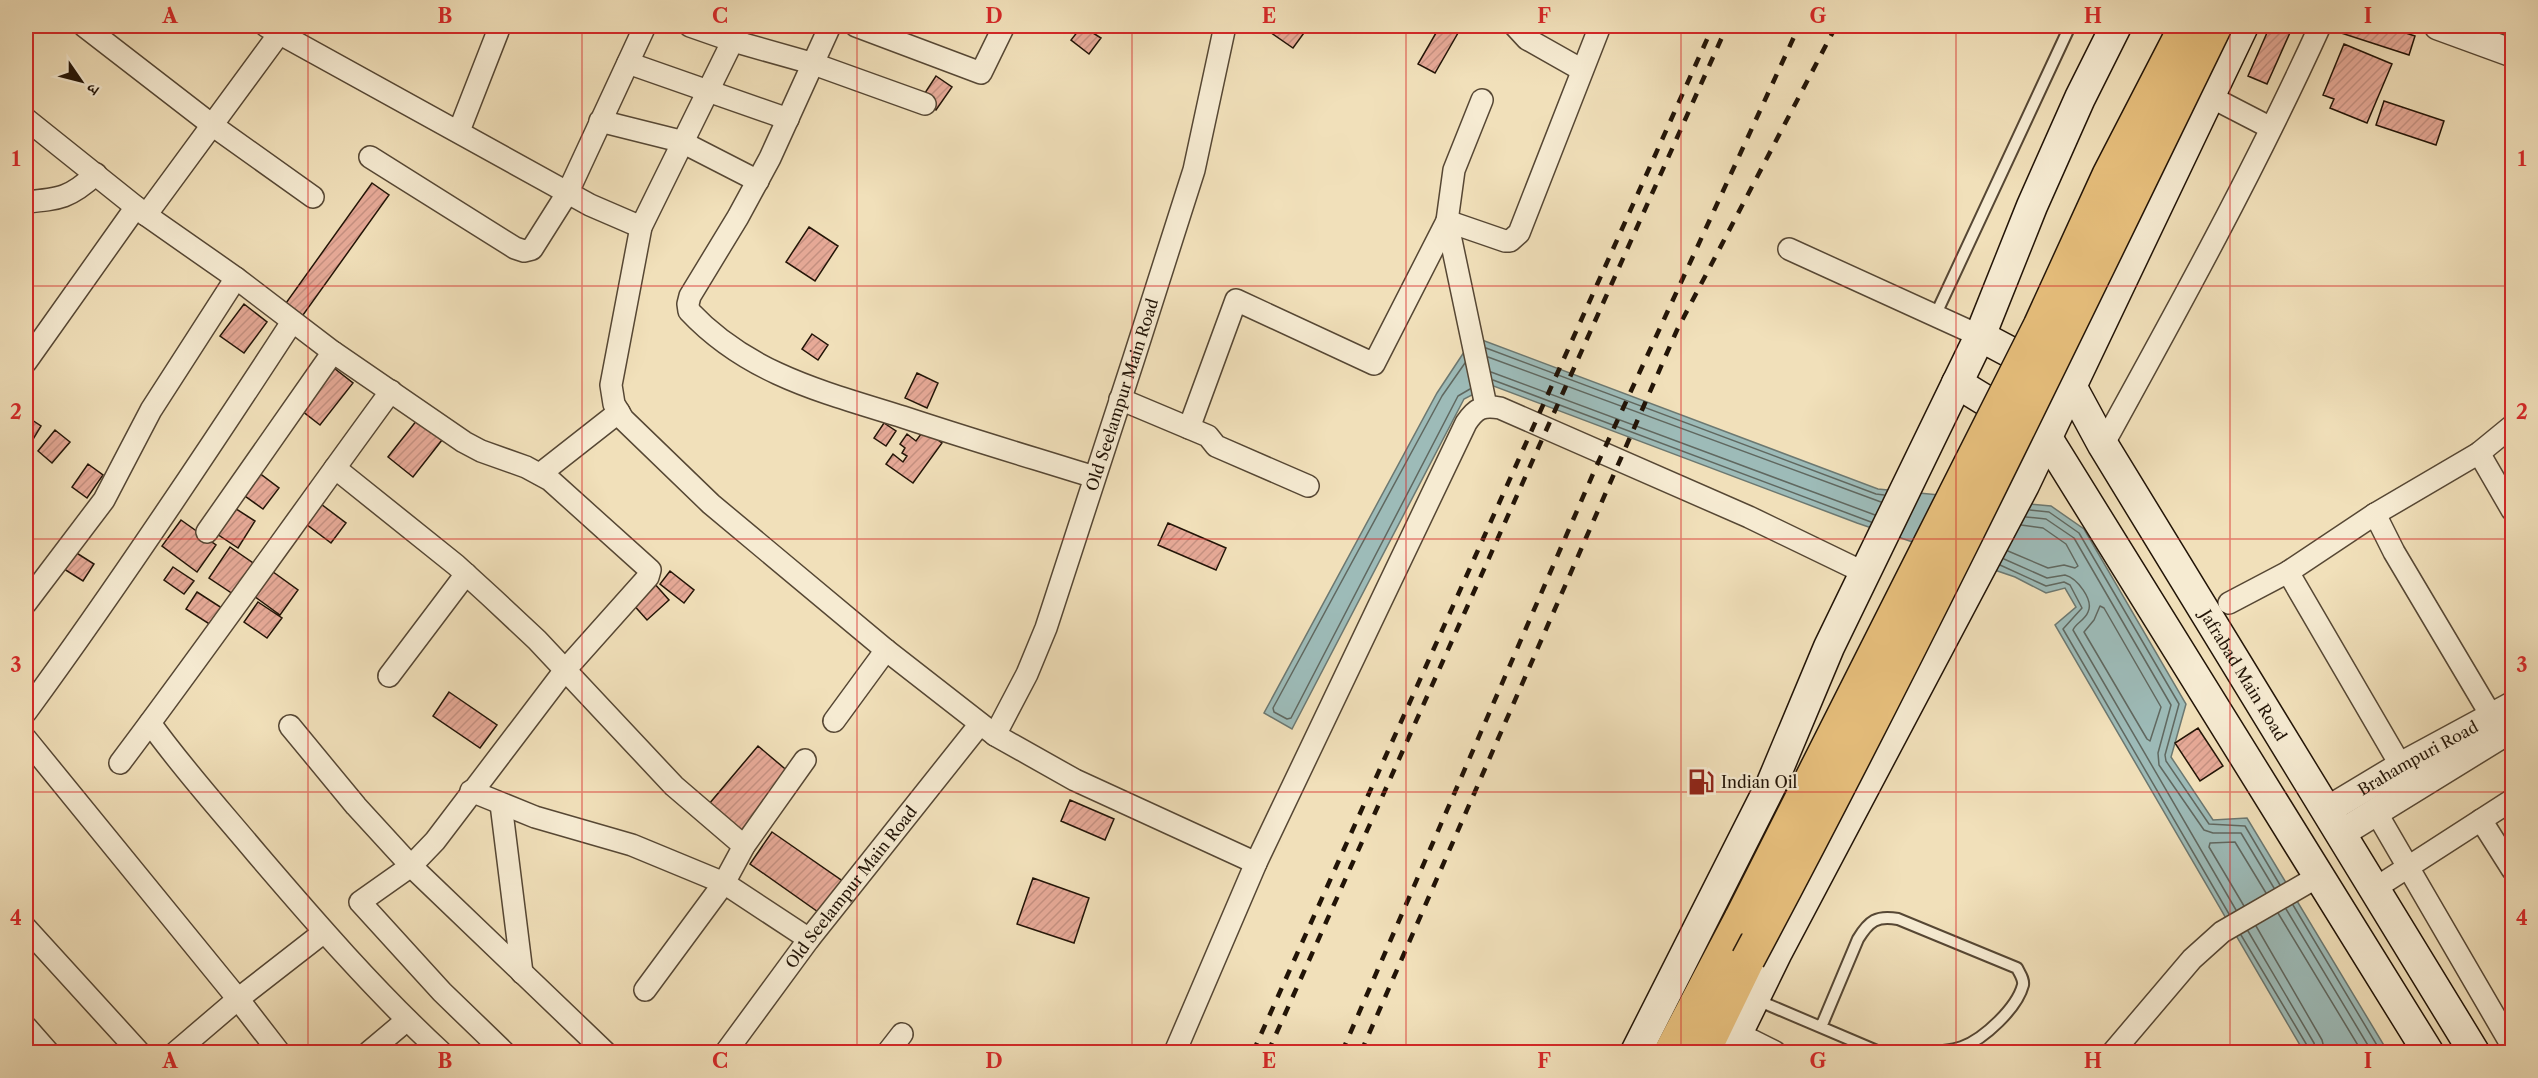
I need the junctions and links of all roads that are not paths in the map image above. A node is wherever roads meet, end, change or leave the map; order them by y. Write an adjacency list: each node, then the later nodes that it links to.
1 (84, 26): 31 (street)
2 (500, 26): 33 (street)
3 (645, 26): 21 (street)
4 (690, 26): 19 (street)
5 (830, 26): 22 (street)
6 (856, 26): 7 (street)
7 (1004, 26)
8 (1225, 26): 54 (street, Old Seelampur Main Road)
9 (1515, 26): 23 (street)
10 (1600, 26): 23 (street)
11 (2070, 26): 46 (lane)
12 (2116, 26): 48 (main road)
13 (2186, 26): 126 (highway, bridge)
14 (2214, 26): 127 (highway, bridge)
15 (2243, 26): 25 (main road)
16 (2320, 26): 32 (street)
17 (2438, 26): 20 (street)
18 (273, 30): 31 (street); 33 (street)
19 (736, 33): 22 (street); 24 (street)
20 (2512, 53)
21 (628, 63): 24 (street); 30 (street)
22 (811, 63): 27 (street); 29 (street)
23 (1582, 70): 42 (street)
24 (709, 89): 29 (street); 34 (street)
25 (2209, 96): 32 (street); 52 (main road)
26 (1482, 100): 42 (street)
27 (925, 104)
28 (26, 119): 36 (street)
29 (788, 119): 37 (street)
30 (600, 121): 34 (street); 38 (street)
31 (212, 125): 39 (street); 41 (street)
32 (2271, 128): 60 (street)
33 (459, 131): 38 (street)
34 (682, 142): 37 (street); 43 (street)
35 (370, 157): 38 (street)
36 (96, 174): 40 (street); 41 (street)
37 (758, 181): 64 (street)
38 (568, 192): 43 (street)
39 (313, 197)
40 (26, 202)
41 (141, 211): 45 (street); 50 (street)
42 (1447, 220): 55 (street); 58 (street)
43 (641, 227): 56 (street)
44 (1789, 249): 46 (street)
45 (236, 278): 47 (street); 72 (street)
46 (1935, 316): 48 (street)
47 (292, 322): 49 (street); 77 (street)
48 (1980, 336): 51 (main road); 52 (main road)
49 (333, 352): 53 (street); 68 (street)
50 (26, 362)
51 (1957, 383): 59 (main road); 71 (main road)
52 (2070, 384): 59 (main road); 60 (main road, Jafrabad Main Road)
53 (391, 391): 62 (street); 63 (street)
54 (1120, 399): 58 (street); 64 (street, Old Seelampur Main Road)
55 (1484, 399): 71 (street); 94 (street)
56 (619, 412): 63 (street); 74 (street)
57 (2512, 426): 61 (street)
58 (1189, 428): 65 (street)
59 (2047, 438): 98 (main road); 107 (main road)
60 (2103, 445): 92 (main road, Jafrabad Main Road)
61 (2479, 453): 66 (street); 67 (street)
62 (335, 468): 70 (street); 80 (street)
63 (540, 474): 75 (street)
64 (1095, 477): 82 (street, Old Seelampur Main Road)
65 (1308, 486)
66 (2512, 510)
67 (2375, 514): 69 (street); 78 (street)
68 (207, 532)
69 (2288, 572): 73 (street); 86 (street)
70 (466, 574): 75 (street); 76 (street)
71 (1866, 574): 125 (main road)
72 (26, 603)
73 (2229, 603)
74 (886, 650): 79 (street); 82 (street)
75 (564, 670): 87 (street); 93 (street)
76 (389, 676)
77 (26, 712)
78 (2506, 717): 86 (street, Brahampuri Road); 90 (street, Brahampuri Road)
79 (834, 721)
80 (150, 723): 85 (street); 102 (street)
81 (290, 726): 95 (street)
82 (982, 726): 94 (street); 103 (street, Old Seelampur Main Road)
83 (26, 739): 106 (street)
84 (805, 760): 93 (street)
85 (120, 764)
86 (2401, 766): 92 (street, Brahampuri Road)
87 (471, 791): 89 (street); 95 (street)
88 (2512, 800): 91 (street)
89 (501, 804): 99 (street); 104 (street)
90 (2376, 812): 92 (street, Brahampuri Road); 96 (street)
91 (2481, 820): 96 (street); 97 (street)
92 (2333, 823): 100 (main road, Jafrabad Main Road)
93 (744, 846): 99 (street)
94 (1256, 863): 124 (street)
95 (411, 866): 104 (street); 120 (street)
96 (2409, 867): 100 (street); 113 (street)
97 (2512, 869)
98 (2310, 881): 131 (street); 132 (main road)
99 (724, 882): 103 (street); 105 (street)
100 (2374, 889): 133 (main road, Jafrabad Main Road)
101 (26, 928): 115 (street)
102 (324, 932): 106 (street); 108 (street)
103 (809, 939): 122 (street, Old Seelampur Main Road)
104 (522, 973): 121 (street)
105 (645, 990)
106 (238, 999): 116 (street); 117 (street)
107 (1754, 999): 110 (lane); 112 (main road)
108 (407, 1020): 118 (street); 119 (street)
109 (26, 1027): 114 (street)
110 (1821, 1027): 129 (lane); 130 (lane)
111 (902, 1034): 123 (street)
112 (1732, 1043): 128 (street)
113 (2512, 1046)
114 (48, 1053)
115 (139, 1053)
116 (176, 1053)
117 (279, 1053)
118 (369, 1053)
119 (441, 1053)
120 (504, 1053)
121 (605, 1053)
122 (726, 1053)
123 (888, 1053)
124 (1175, 1053)
125 (1636, 1053)
126 (1671, 1053)
127 (1703, 1053)
128 (1775, 1053)
129 (1894, 1053)
130 (1915, 1053)
131 (2113, 1053)
132 (2428, 1053)
133 (2474, 1053)

